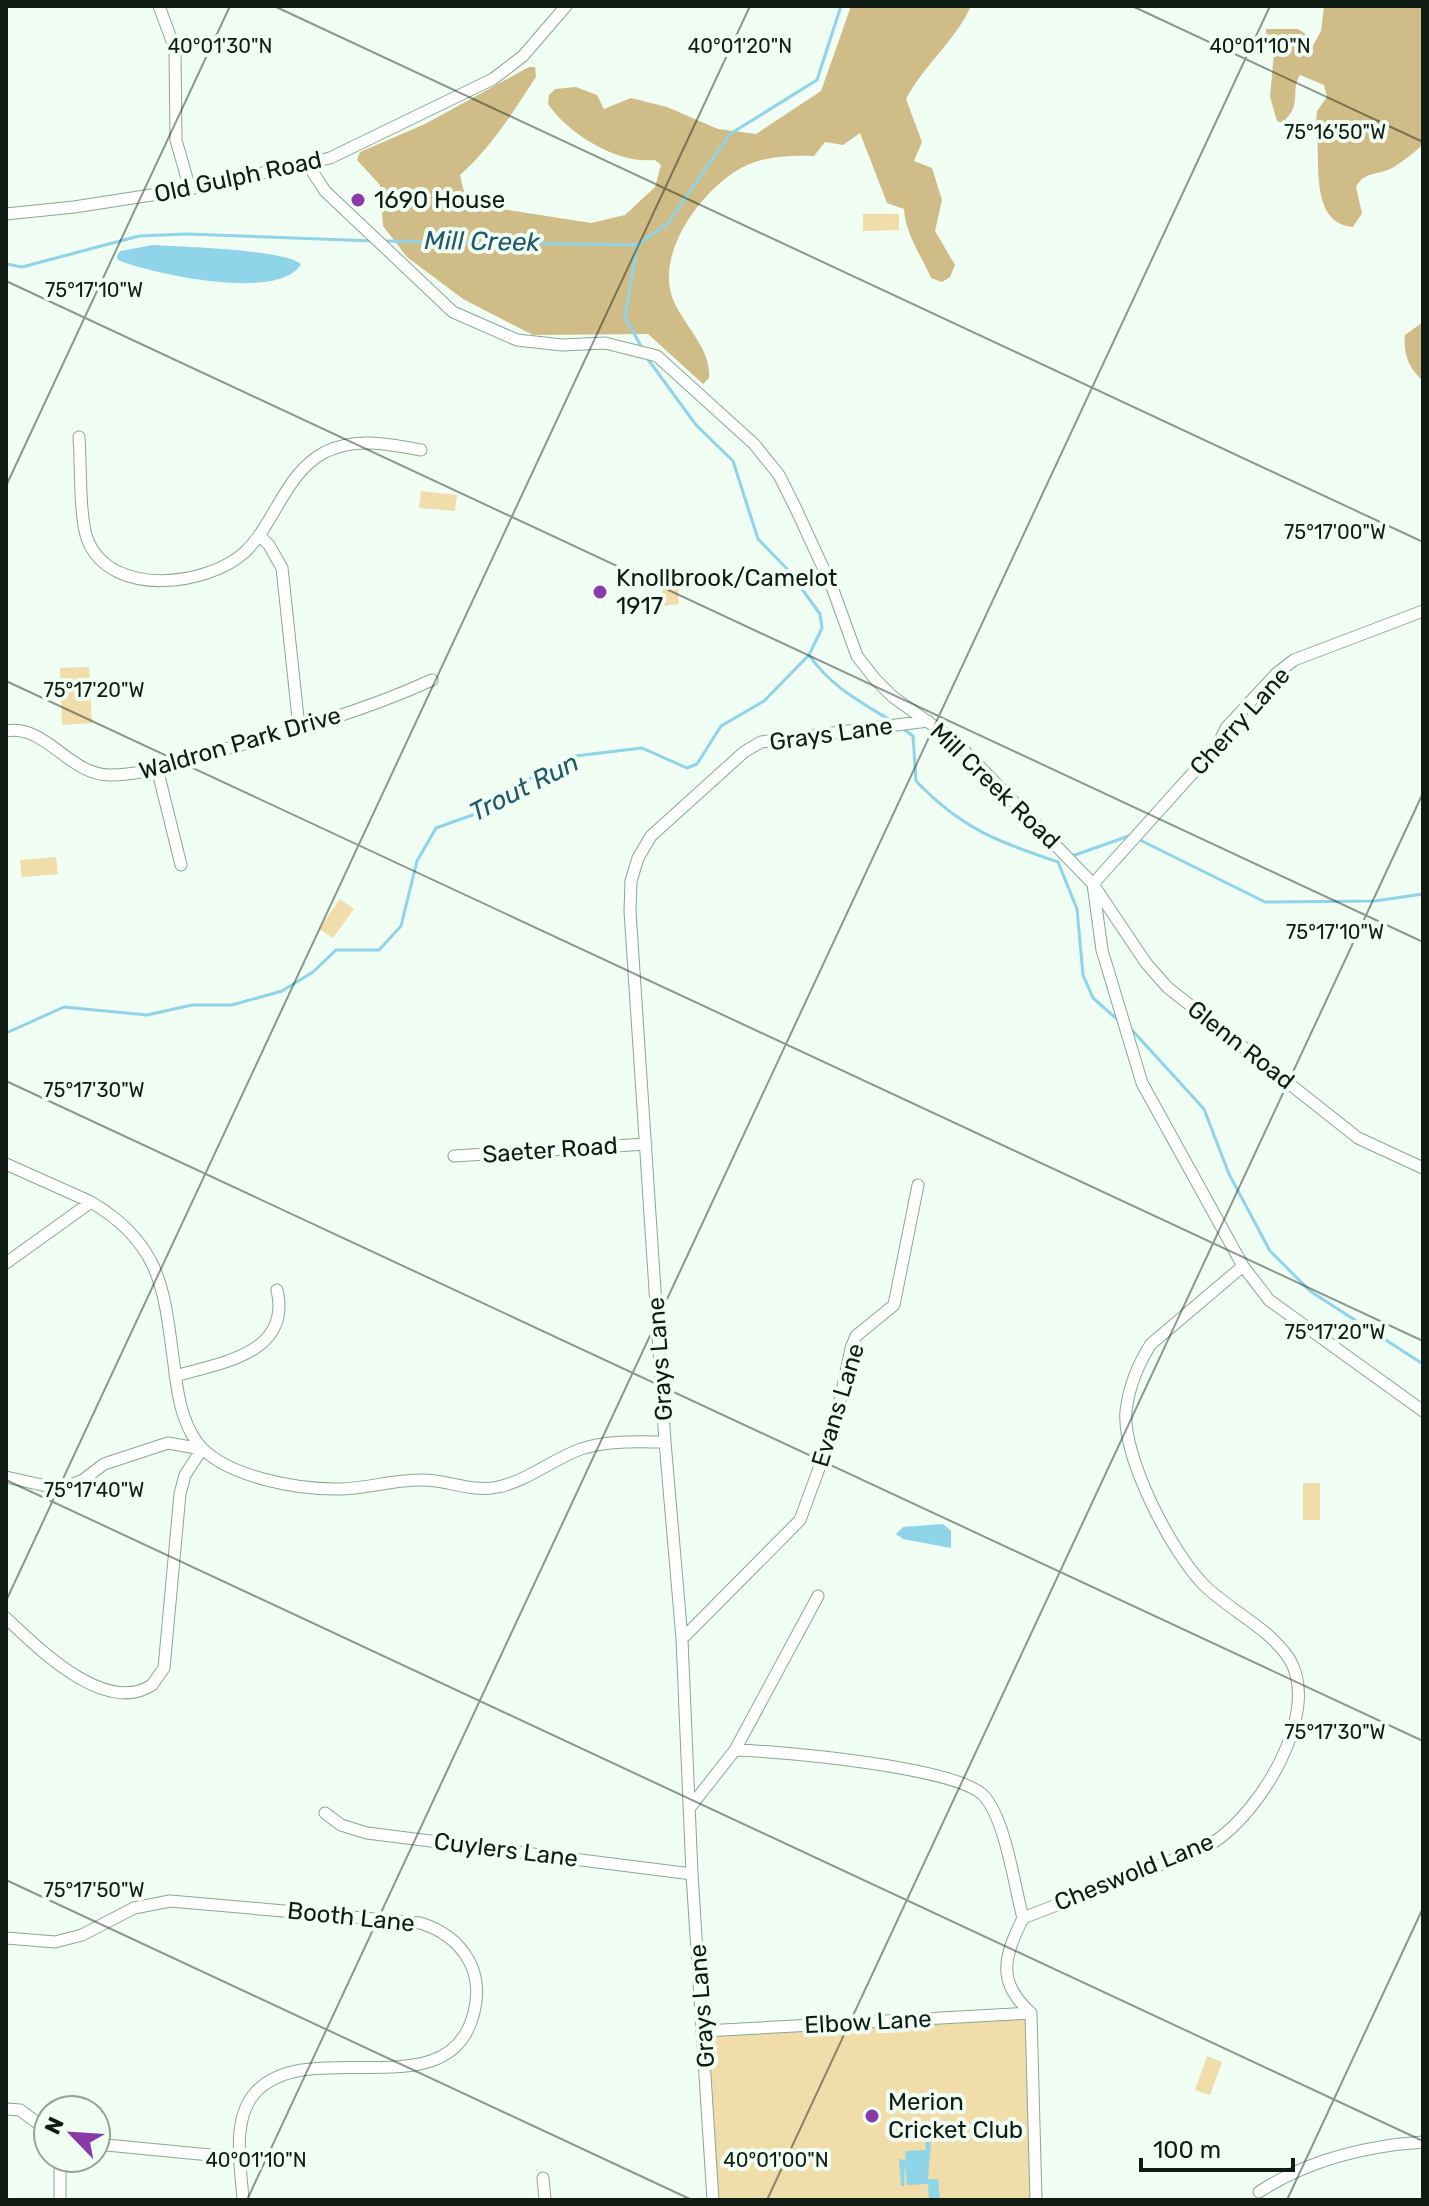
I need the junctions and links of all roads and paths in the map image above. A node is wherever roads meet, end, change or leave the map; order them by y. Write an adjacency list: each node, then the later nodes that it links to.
1 (159, 6): 4 (street)
2 (566, 6): 3 (street, Old Gulph Road)
3 (308, 165): 4 (street, Old Gulph Road); 11 (street, Mill Creek Road)
4 (190, 189): 5 (street, Old Gulph Road)
5 (6, 214)
6 (79, 437): 8 (street)
7 (421, 450): 8 (street)
8 (259, 535): 12 (street)
9 (1423, 611): 16 (street, Cherry Lane)
10 (432, 680): 12 (street, Waldron Park Drive)
11 (928, 721): 16 (street, Mill Creek Road); 17 (street, Grays Lane)
12 (299, 727): 14 (street, Waldron Park Drive)
13 (6, 731): 14 (street, Waldron Park Drive)
14 (157, 768): 15 (street)
15 (181, 865)
16 (1093, 884): 20 (street, Glenn Road); 24 (street)
17 (646, 1144): 18 (street, Saeter Road); 28 (street, Grays Lane)
18 (454, 1156)
19 (6, 1164): 22 (street)
20 (1423, 1168)
21 (918, 1185): 33 (street, Evans Lane)
22 (91, 1202): 23 (street); 26 (street)
23 (6, 1263)
24 (1243, 1266): 27 (street); 38 (street, Cheswold Lane)
25 (277, 1290): 26 (street)
26 (175, 1376): 29 (street)
27 (1423, 1411)
28 (665, 1442): 29 (street); 33 (street, Grays Lane)
29 (202, 1449): 30 (street); 32 (street)
30 (6, 1477)
31 (818, 1596): 34 (street)
32 (6, 1618)
33 (682, 1639): 35 (street, Grays Lane)
34 (735, 1750): 35 (street); 38 (street)
35 (691, 1806): 37 (street, Grays Lane)
36 (325, 1813): 37 (street, Cuylers Lane)
37 (692, 1874): 41 (street, Grays Lane)
38 (1023, 1918): 40 (street, Cheswold Lane)
39 (6, 1938): 46 (street, Booth Lane)
40 (1031, 2013): 41 (street, Elbow Lane); 54 (street)
41 (704, 2031): 53 (street, Grays Lane)
42 (6, 2109): 43 (street)
43 (32, 2119)
44 (1423, 2142): 49 (street)
45 (112, 2146): 46 (street)
46 (241, 2158): 51 (street, Booth Lane)
47 (60, 2174): 50 (street)
48 (543, 2178): 52 (street)
49 (1259, 2192)
50 (60, 2200)
51 (243, 2200)
52 (545, 2200)
53 (713, 2200)
54 (1036, 2200)

